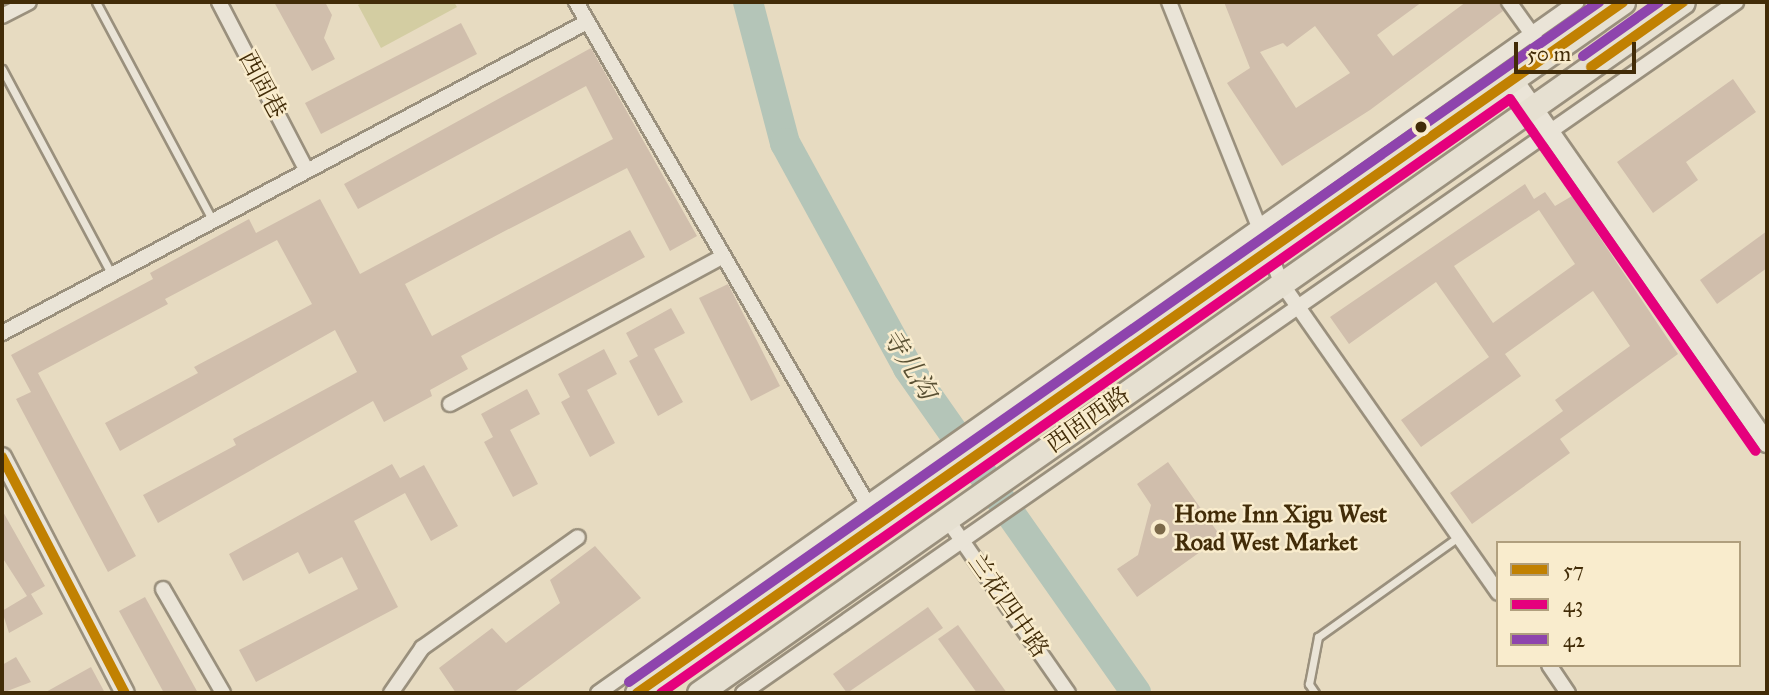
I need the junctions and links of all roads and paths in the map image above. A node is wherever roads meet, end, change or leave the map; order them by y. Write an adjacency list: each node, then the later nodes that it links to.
1 (29, 2): 11 (street)
2 (96, 2): 20 (lane)
3 (219, 2): 19 (street, 西固巷)
4 (576, 2): 12 (street)
5 (1169, 2): 21 (street)
6 (1509, 2): 13 (street)
7 (1577, 2): 13 (street)
8 (1623, 2): 14 (main road, 西固西路)
9 (1683, 2): 17 (main road, 西固西路)
10 (1735, 2): 18 (street)
11 (2, 16)
12 (587, 22): 19 (street); 23 (street)
13 (1532, 33): 14 (street); 21 (street)
14 (1547, 55): 16 (main road, 西固西路)
15 (2, 69): 24 (lane)
16 (1513, 79): 17 (street); 22 (main road, 西固西路)
17 (1532, 108): 18 (street); 25 (main road, 西固西路)
18 (1549, 131): 26 (street); 30 (street)
19 (306, 169): 20 (street)
20 (212, 219): 24 (street)
21 (1257, 226): 22 (street); 29 (street)
22 (1268, 250): 25 (street); 29 (main road, 西固西路)
23 (722, 257): 28 (street); 32 (street)
24 (111, 274): 27 (street)
25 (1282, 284): 26 (street); 33 (main road, 西固西路)
26 (1299, 308): 35 (street); 36 (street)
27 (2, 333)
28 (450, 404)
29 (996, 427): 32 (main road, 西固西路)
30 (1767, 443)
31 (2, 457): 40 (street)
32 (873, 514): 43 (street); 44 (main road, 西固西路)
33 (954, 514): 36 (street, 兰花四中路); 45 (main road, 西固西路)
34 (578, 537): 42 (street)
35 (1458, 537): 38 (street); 48 (lane)
36 (961, 540): 46 (street); 47 (street, 兰花四中路)
37 (163, 590): 41 (street)
38 (1496, 590)
39 (1550, 667): 49 (street)
40 (125, 693)
41 (223, 693)
42 (391, 693)
43 (598, 693)
44 (637, 693)
45 (699, 693)
46 (743, 693)
47 (1068, 693)
48 (1315, 693)
49 (1568, 693)

